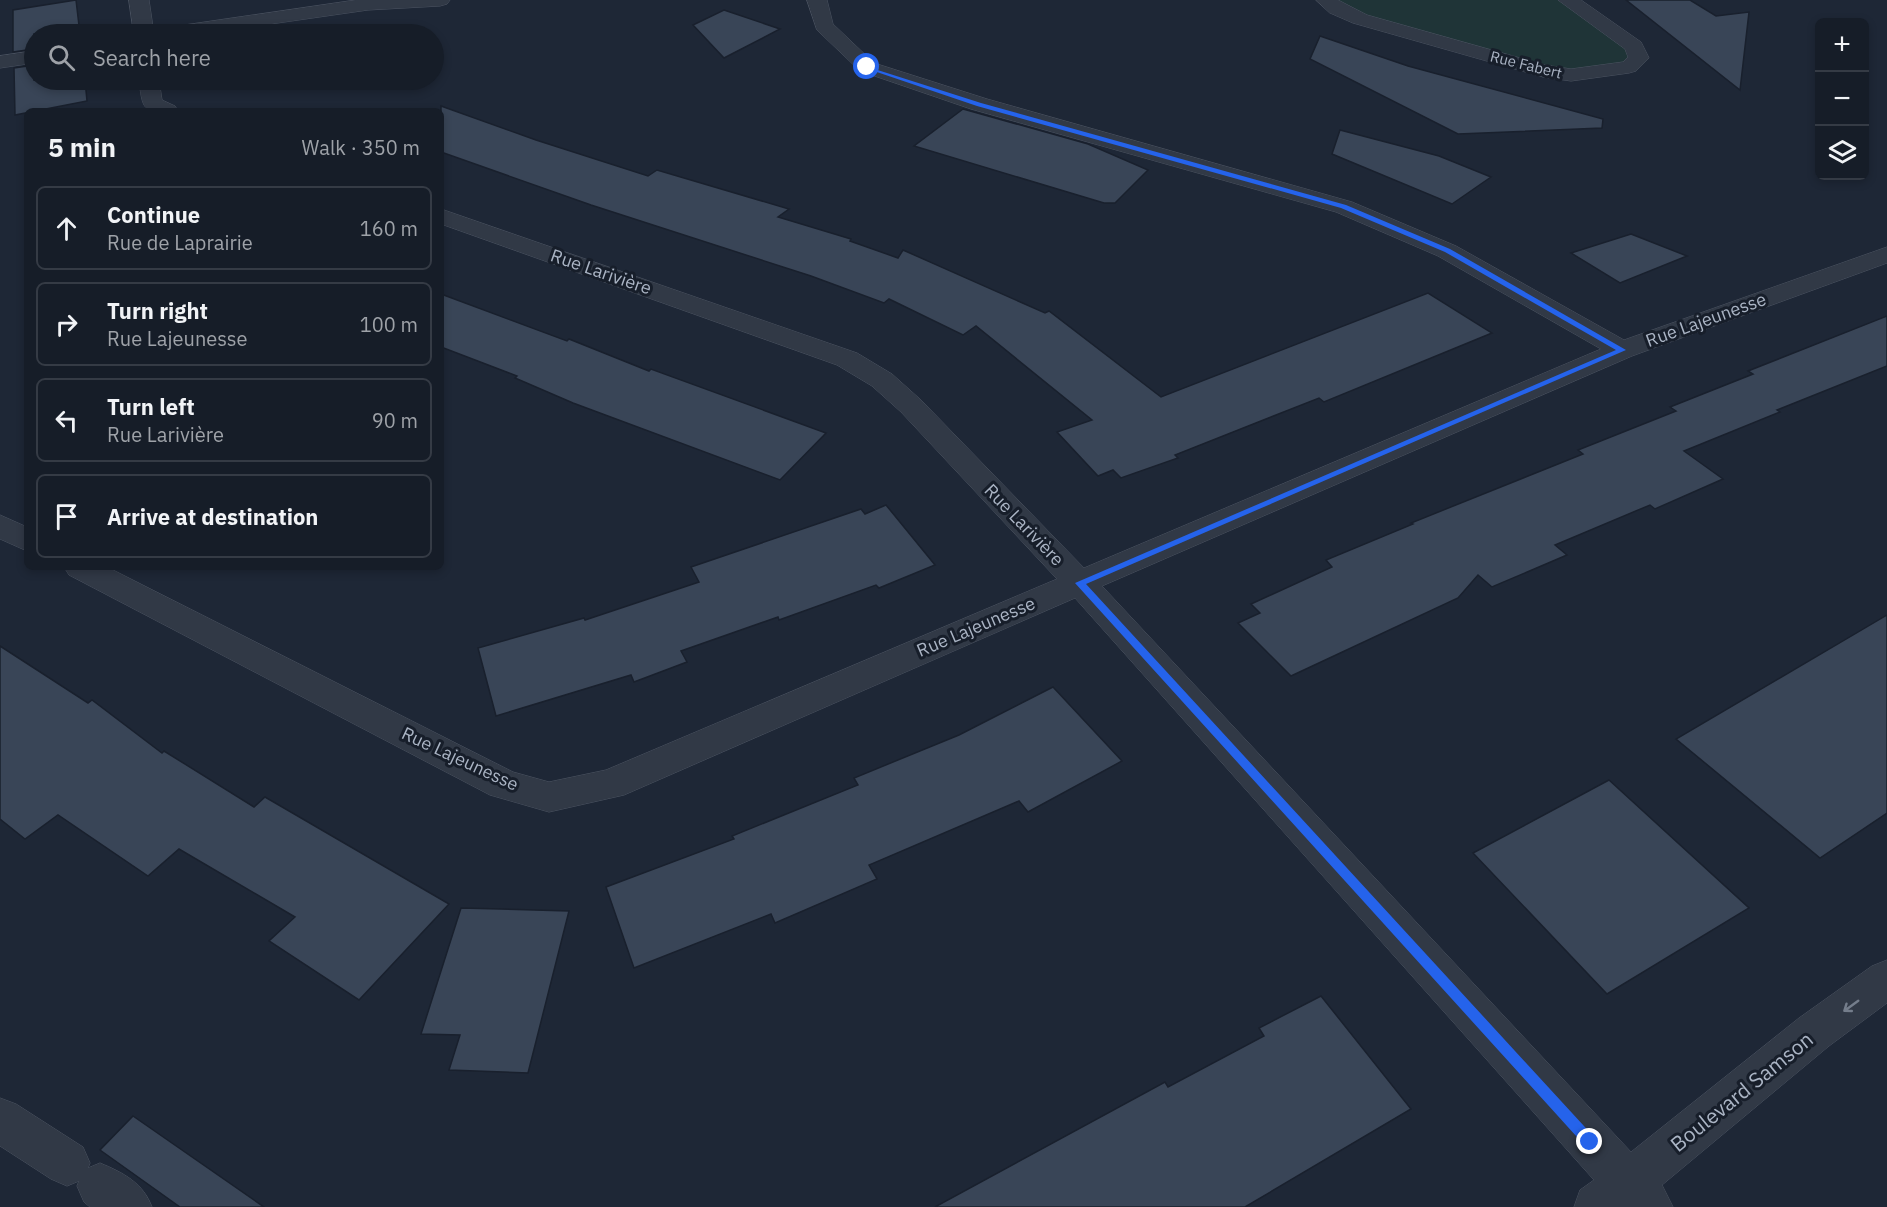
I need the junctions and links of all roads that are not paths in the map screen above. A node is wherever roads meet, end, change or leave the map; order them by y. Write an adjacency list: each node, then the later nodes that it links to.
1 (139, 0): 6 (street)
2 (440, 0): 7 (street)
3 (817, 0): 14 (street)
4 (1326, 0): 5 (street, Rue Fabert)
5 (1568, 0)
6 (143, 24)
7 (232, 24)
8 (24, 59): 9 (street)
9 (0, 63)
10 (150, 90): 11 (street)
11 (161, 108)
12 (444, 217): 18 (street, Rue Larivière)
13 (1887, 255): 14 (street, Rue Lajeunesse)
14 (1622, 350): 18 (street, Rue Lajeunesse)
15 (0, 526): 16 (street)
16 (24, 538)
17 (86, 570): 18 (street, Rue Lajeunesse)
18 (1080, 583): 22 (street, Rue Larivière)
19 (1887, 979): 22 (street, Boulevard Samson, one-way to 22)
20 (0, 1120): 21 (street)
21 (99, 1185)
22 (1625, 1199)

